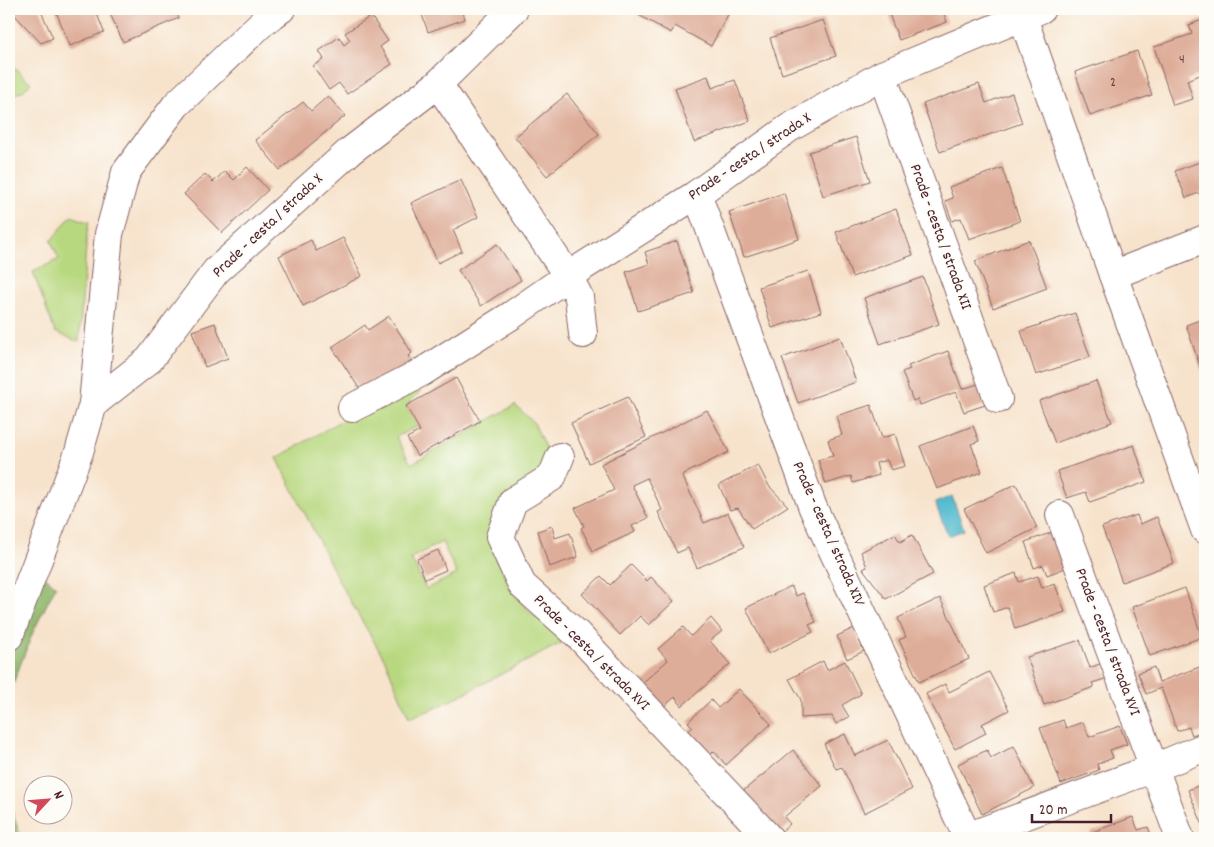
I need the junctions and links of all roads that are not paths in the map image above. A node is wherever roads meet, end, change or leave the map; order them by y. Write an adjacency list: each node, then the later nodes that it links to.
1 (281, 9): 12 (street)
2 (514, 9): 5 (street, Prade - cesta / strada X)
3 (1028, 11): 4 (street, Prade - cesta / strada X); 8 (street)
4 (882, 75): 6 (street, Prade - cesta / strada X); 11 (street, Prade - cesta / strada XII)
5 (438, 84): 9 (street); 12 (street, Prade - cesta / strada X)
6 (698, 194): 9 (street, Prade - cesta / strada X); 21 (street, Prade - cesta / strada XIV)
7 (1205, 239): 8 (street)
8 (1113, 275): 16 (street)
9 (568, 276): 10 (street); 13 (street, Prade - cesta / strada X)
10 (583, 334)
11 (998, 400)
12 (93, 404): 17 (street)
13 (352, 408)
14 (560, 457): 20 (street, Prade - cesta / strada XVI)
15 (1060, 515): 19 (street, Prade - cesta / strada XVI)
16 (1205, 528)
17 (9, 636)
18 (1205, 747): 19 (street)
19 (1154, 768): 21 (street); 22 (street, Prade - cesta / strada XVI)
20 (769, 838)
21 (967, 838)
22 (1180, 838)

